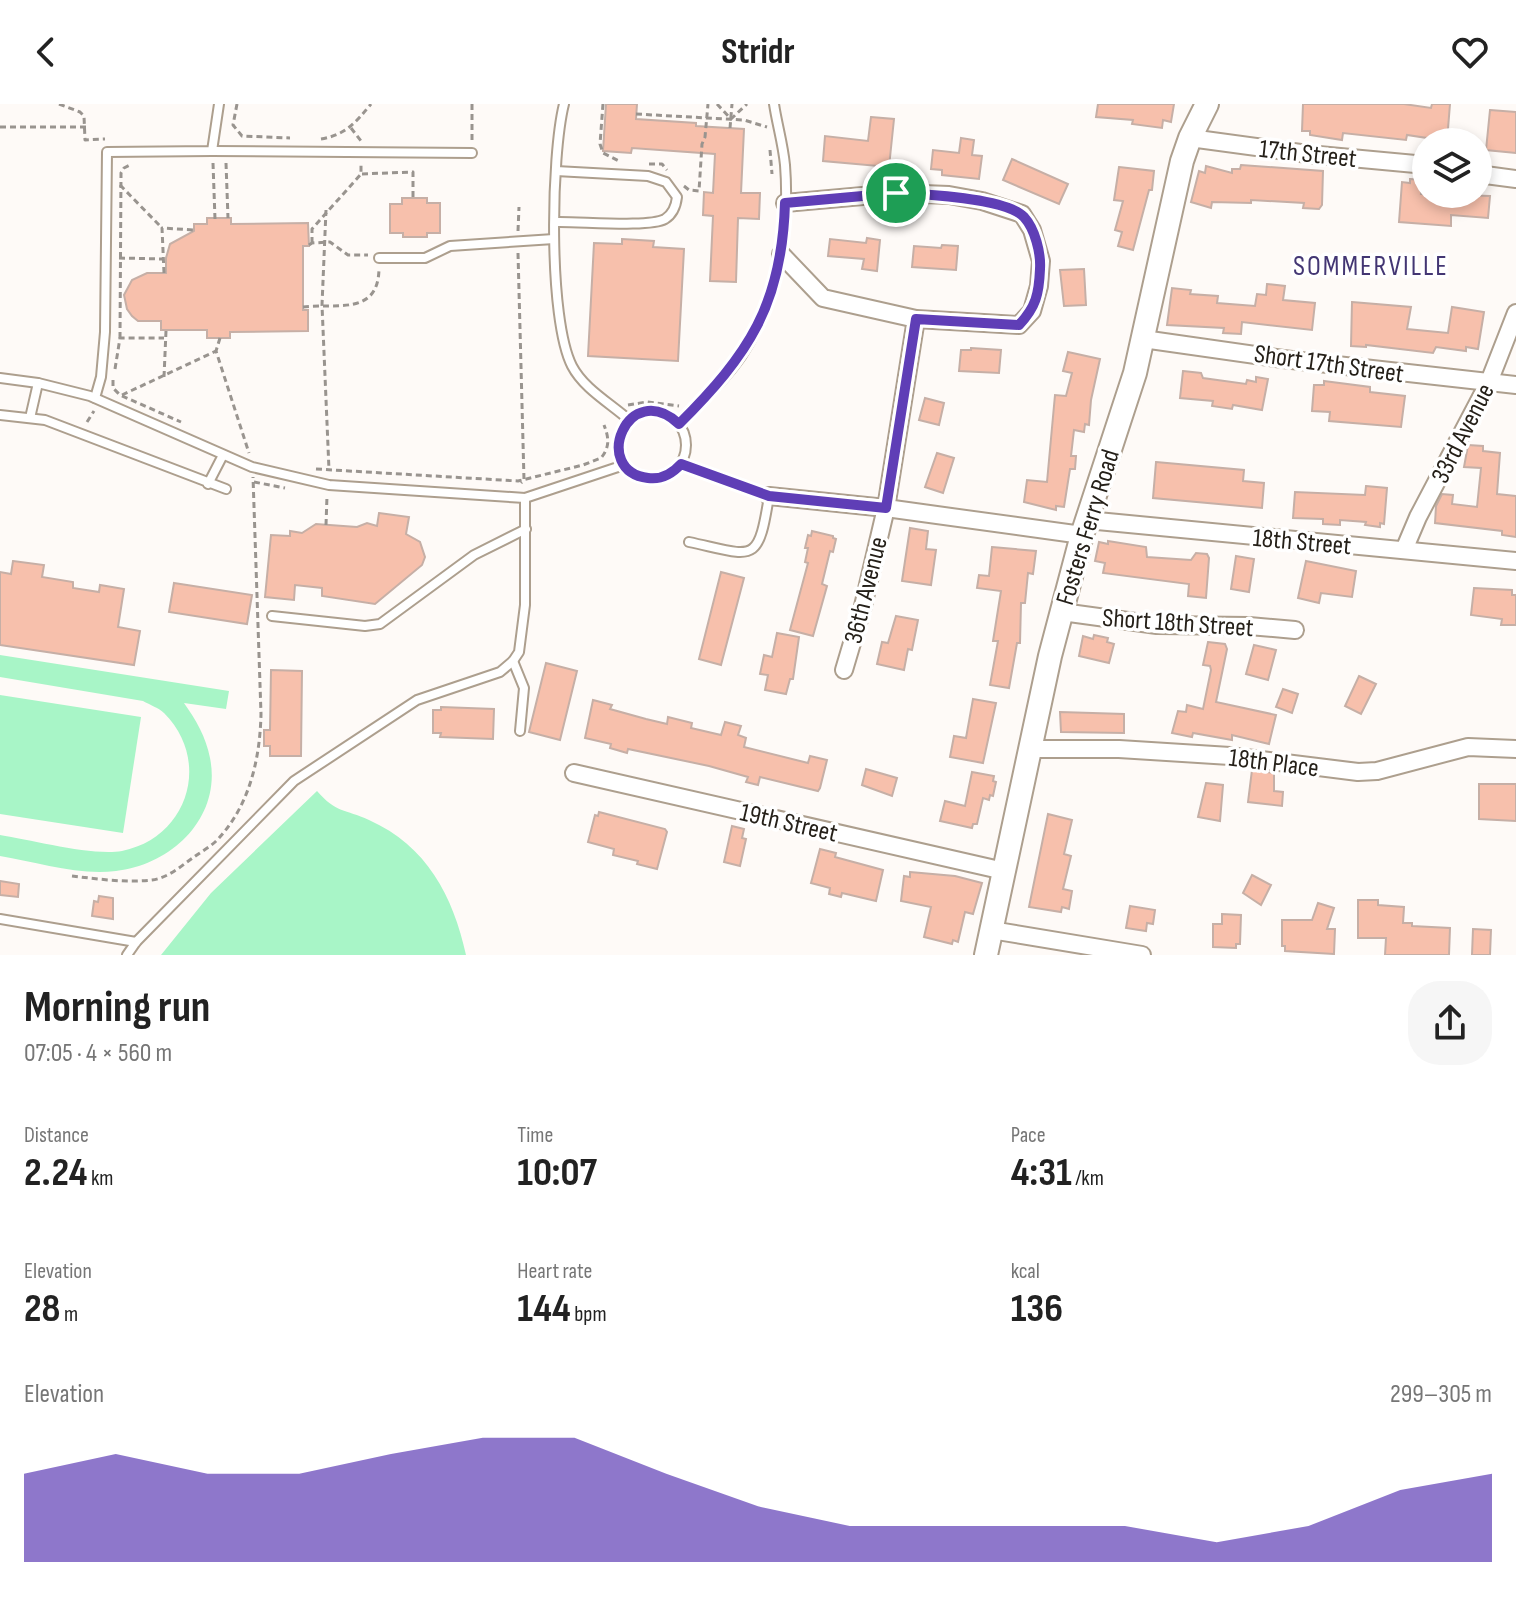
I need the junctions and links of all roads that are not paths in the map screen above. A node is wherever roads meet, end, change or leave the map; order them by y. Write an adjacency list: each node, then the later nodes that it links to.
1 (219, 104): 6 (lane)
2 (564, 104): 9 (lane)
3 (774, 104): 12 (lane)
4 (1207, 104): 5 (street, Fosters Ferry Road)
5 (1190, 138): 8 (street, 17th Street); 19 (street, Fosters Ferry Road)
6 (212, 151): 7 (lane); 24 (lane)
7 (472, 153)
8 (1412, 164)
9 (556, 171): 13 (lane); 13 (lane)
10 (1492, 176): 11 (street)
11 (1516, 179)
12 (785, 203): 15 (lane); 18 (street)
13 (555, 222): 14 (lane)
14 (554, 239): 16 (lane); 27 (lane)
15 (781, 254): 18 (street); 28 (lane)
16 (379, 258)
17 (1516, 313): 21 (street, 33rd Avenue)
18 (916, 319): 36 (street, 36th Avenue)
19 (1143, 339): 21 (street, Short 17th Street); 37 (street, Fosters Ferry Road)
20 (0, 378): 22 (lane)
21 (1489, 382): 23 (street, Short 17th Street); 40 (street, 33rd Avenue)
22 (38, 383): 24 (lane); 26 (lane)
23 (1516, 385)
24 (95, 403): 29 (lane)
25 (0, 415): 26 (lane)
26 (30, 418): 32 (lane)
27 (629, 420): 28 (lane); 31 (lane)
28 (679, 424): 30 (lane)
29 (223, 455): 32 (lane); 35 (lane)
30 (681, 464): 31 (lane); 34 (lane)
31 (624, 465): 35 (lane)
32 (208, 484): 33 (lane)
33 (226, 489)
34 (769, 496): 36 (street, 18th Street); 39 (lane)
35 (525, 498): 38 (lane)
36 (886, 508): 37 (street, 18th Street); 46 (street, 36th Avenue)
37 (1085, 528): 40 (street, 18th Street); 42 (street, Fosters Ferry Road)
38 (526, 529): 43 (lane); 45 (lane)
39 (689, 542)
40 (1404, 550): 41 (street, 18th Street)
41 (1516, 561)
42 (1062, 612): 44 (street, Short 18th Street); 48 (street, Fosters Ferry Road)
43 (272, 616)
44 (1295, 630)
45 (513, 661): 47 (lane); 54 (lane)
46 (844, 670)
47 (520, 731)
48 (1029, 749): 49 (street, 18th Place); 51 (street, Fosters Ferry Road)
49 (1516, 749)
50 (574, 773): 51 (street, 19th Street)
51 (1004, 871): 53 (street, Fosters Ferry Road)
52 (0, 919): 54 (lane)
53 (991, 930): 56 (street, Fosters Ferry Road); 57 (street)
54 (136, 942): 55 (lane)
55 (127, 955)
56 (986, 955)
57 (1142, 955)

